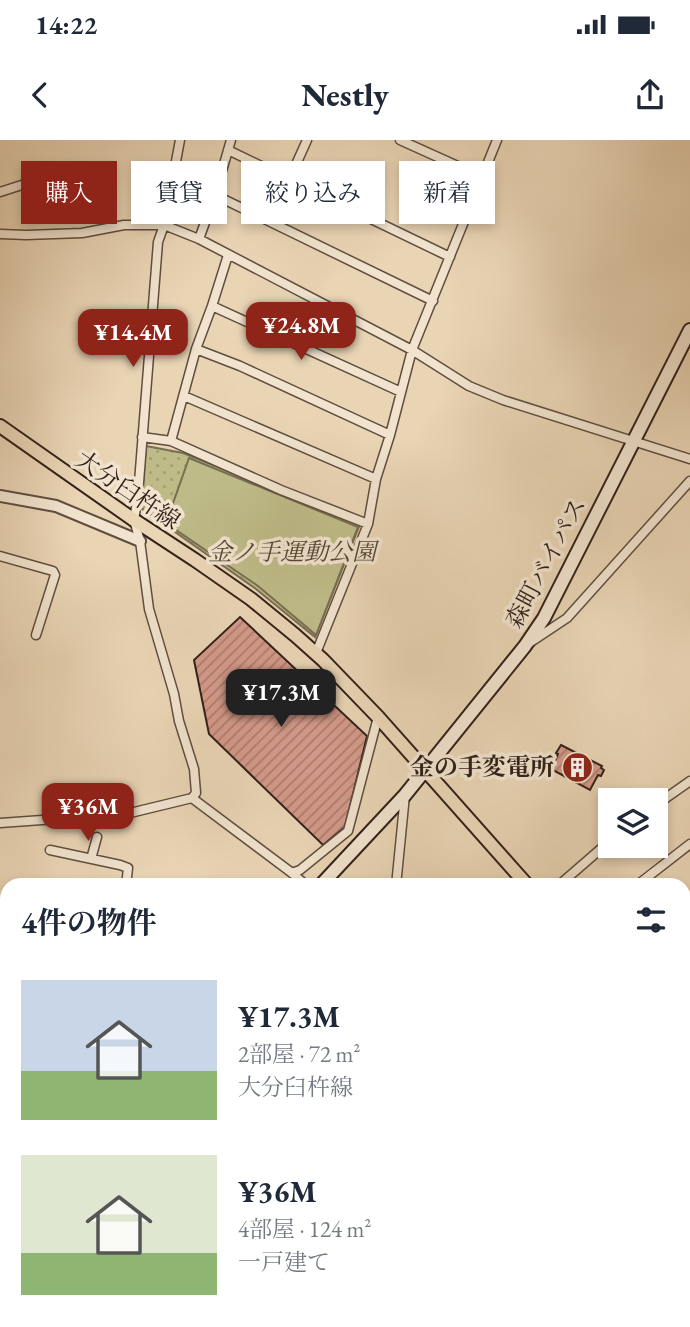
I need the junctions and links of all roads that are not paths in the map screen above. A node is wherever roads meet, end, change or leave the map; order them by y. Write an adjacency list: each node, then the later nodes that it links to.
1 (180, 140): 18 (street)
2 (231, 140): 6 (street)
3 (307, 140): 9 (street)
4 (400, 140): 10 (street)
5 (497, 140): 11 (street)
6 (228, 150): 7 (street); 8 (street)
7 (225, 161)
8 (250, 161)
9 (298, 161)
10 (447, 161)
11 (488, 161)
12 (21, 185): 13 (street)
13 (0, 192)
14 (227, 201): 23 (street)
15 (204, 224): 20 (street)
16 (381, 224): 22 (street)
17 (463, 224): 22 (street)
18 (164, 225): 19 (street); 20 (street); 32 (street)
19 (0, 234)
20 (199, 239): 21 (street)
21 (228, 255): 24 (street); 27 (street)
22 (450, 257): 23 (street)
23 (433, 300): 27 (street)
24 (212, 306): 26 (street); 28 (street)
25 (690, 330): 33 (main road, 森町バイパス)
26 (196, 349): 29 (street); 31 (street)
27 (412, 350): 28 (street); 33 (street)
28 (401, 392): 31 (street)
29 (184, 396): 34 (street); 36 (street)
30 (0, 426): 39 (main road, 大分臼杵線)
31 (390, 435): 36 (street)
32 (142, 437): 34 (street); 39 (street)
33 (634, 440): 35 (street); 44 (main road, 森町バイパス)
34 (171, 441): 40 (street)
35 (690, 459)
36 (376, 479): 40 (street)
37 (690, 481): 44 (street)
38 (0, 496): 41 (street)
39 (134, 520): 41 (street); 45 (main road, 大分臼杵線)
40 (368, 524): 45 (street)
41 (141, 541): 51 (street)
42 (0, 556): 43 (street)
43 (36, 635)
44 (525, 646): 47 (main road, 森町バイパス)
45 (316, 653): 46 (main road, 大分臼杵線)
46 (378, 717): 47 (main road, 大分臼杵線); 58 (street)
47 (425, 770): 49 (main road, 森町バイパス); 63 (main road, 大分臼杵線)
48 (690, 781): 50 (street)
49 (405, 795): 61 (main road, 森町バイパス); 62 (street)
50 (668, 797)
51 (192, 798): 52 (street); 58 (street)
52 (0, 823)
53 (97, 837): 57 (street)
54 (690, 844): 65 (street)
55 (50, 850): 57 (street)
56 (598, 851): 64 (street)
57 (91, 859): 59 (street)
58 (292, 873): 60 (street)
59 (127, 878)
60 (298, 878)
61 (327, 878)
62 (397, 878)
63 (521, 878)
64 (567, 878)
65 (646, 878)

